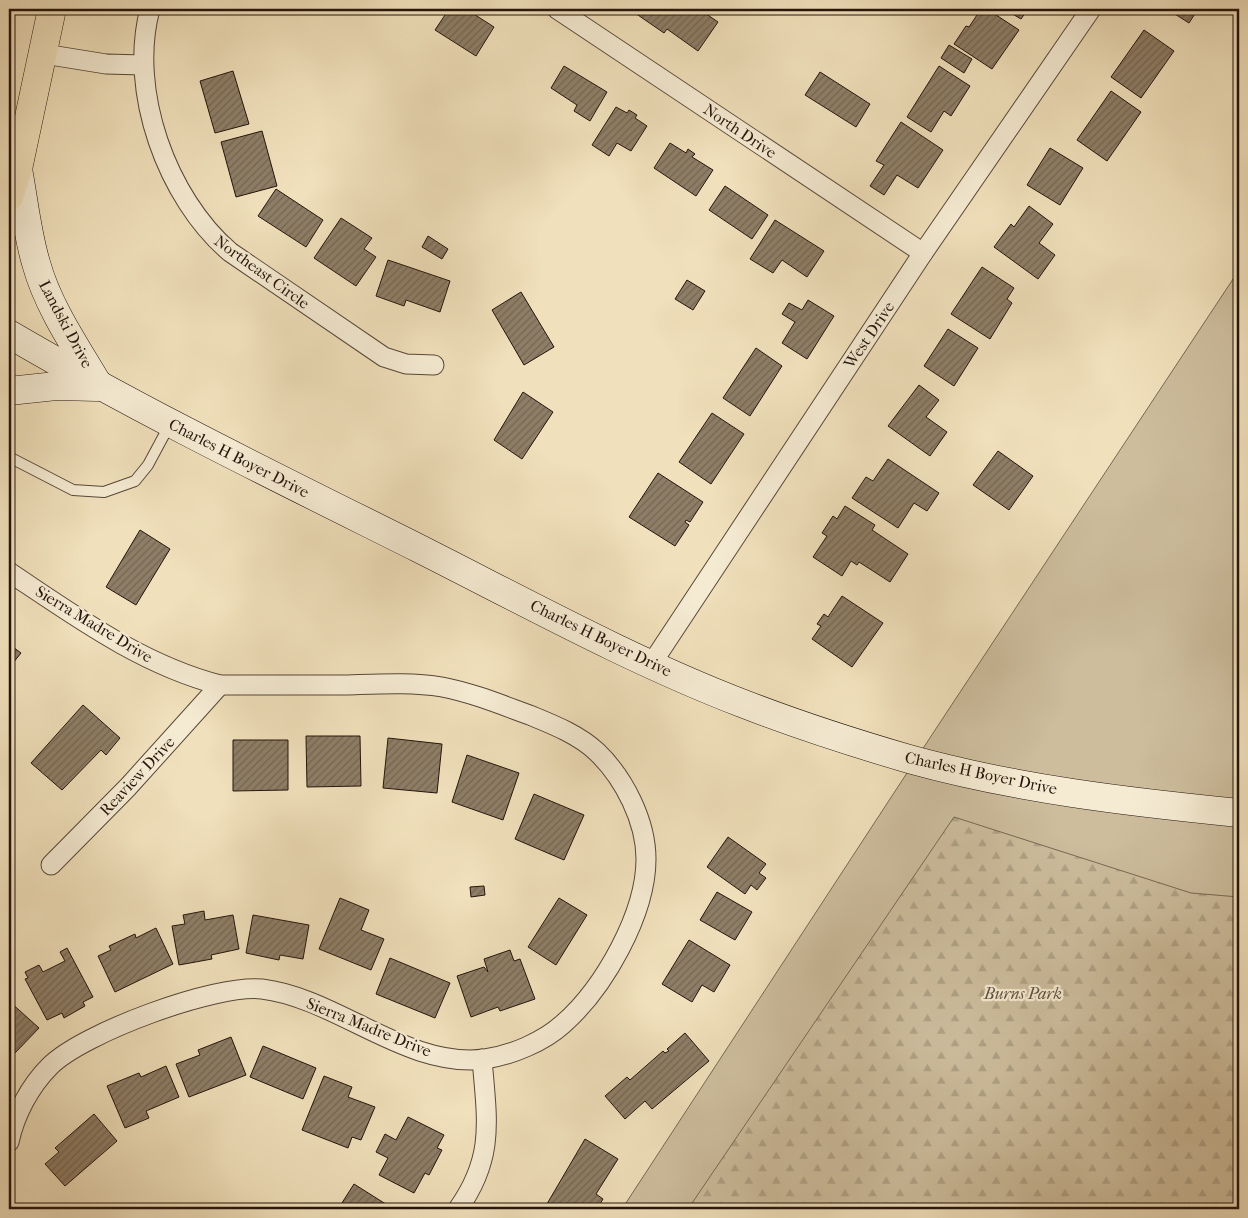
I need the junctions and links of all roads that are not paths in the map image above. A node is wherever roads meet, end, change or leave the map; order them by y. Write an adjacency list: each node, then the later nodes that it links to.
1 (52, 9): 5 (main road)
2 (150, 9): 6 (street, Northeast Circle)
3 (556, 9): 9 (street, North Drive)
4 (1091, 9): 9 (street, West Drive)
5 (44, 54): 6 (street); 7 (main road)
6 (143, 64): 11 (street, Northeast Circle)
7 (18, 169): 8 (main road); 12 (street, Landski Drive)
8 (9, 198)
9 (923, 253): 17 (street, West Drive)
10 (9, 334): 12 (street, Charles H Boyer Drive)
11 (434, 366)
12 (100, 387): 13 (street, Landski Drive); 14 (street, Charles H Boyer Drive)
13 (9, 391)
14 (171, 423): 15 (lane); 17 (street, Charles H Boyer Drive)
15 (9, 458)
16 (9, 572): 18 (street, Sierra Madre Drive)
17 (652, 663): 19 (street, Charles H Boyer Drive)
18 (220, 685): 20 (street, Reaview Drive); 21 (street, Sierra Madre Drive)
19 (1239, 813)
20 (51, 864)
21 (482, 1060): 22 (street, Sierra Madre Drive); 23 (street)
22 (9, 1142)
23 (458, 1209)

